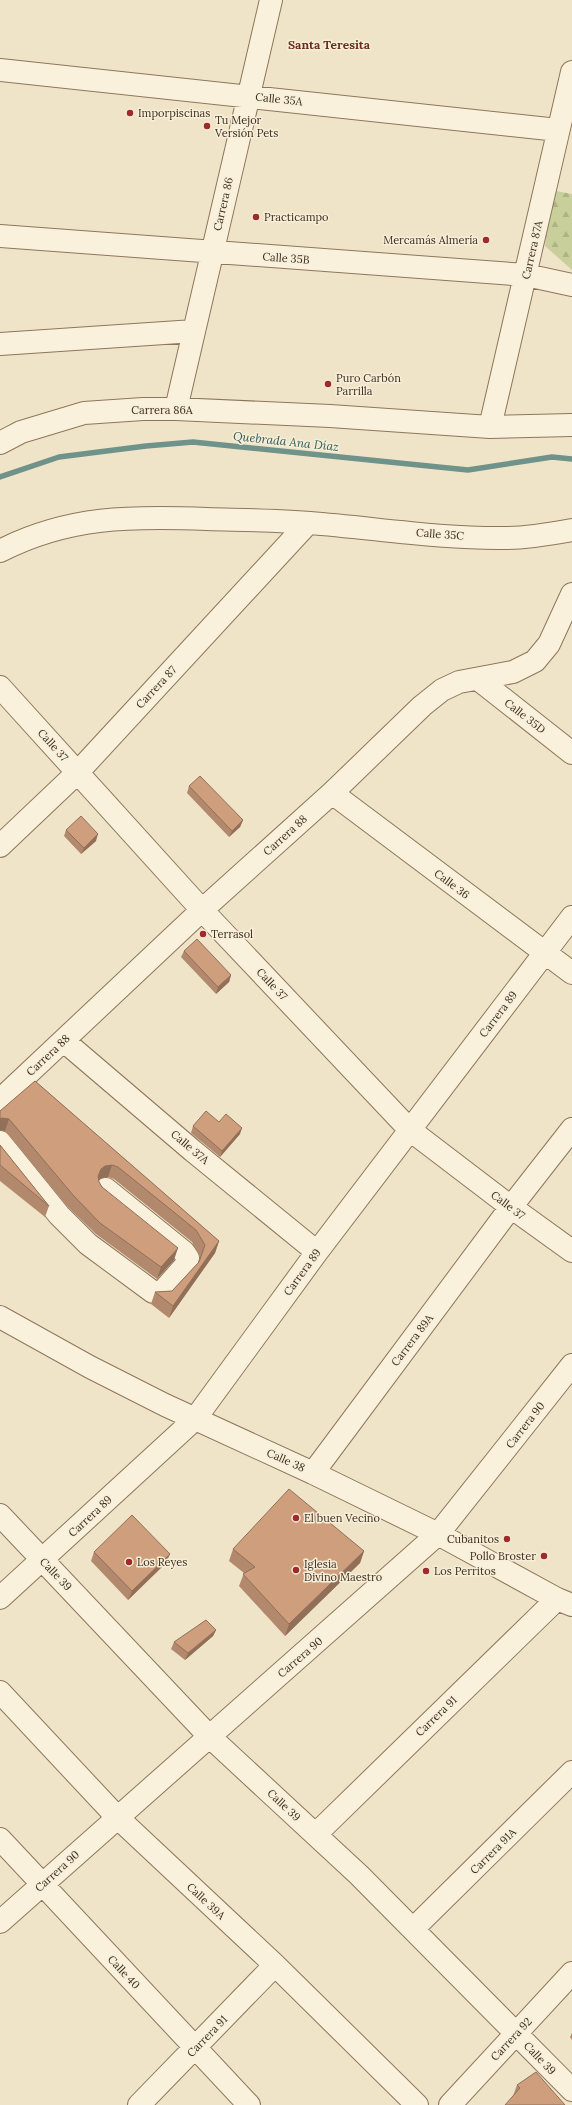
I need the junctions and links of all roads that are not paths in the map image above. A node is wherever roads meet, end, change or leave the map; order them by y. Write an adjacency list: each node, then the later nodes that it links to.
1 (271, 0): 4 (street, Carrera 86)
2 (0, 70): 4 (street, Calle 35A)
3 (572, 72): 5 (street, Carrera 87A)
4 (249, 96): 5 (street, Calle 35A); 7 (street, Carrera 86)
5 (558, 130): 8 (street, Carrera 87A)
6 (0, 236): 7 (street, Calle 35B)
7 (212, 253): 8 (street, Calle 35B); 10 (street, Carrera 86)
8 (526, 276): 9 (street, Calle 35B); 14 (street, Carrera 87A)
9 (572, 285)
10 (194, 331): 11 (street); 12 (street, Carrera 86)
11 (0, 344)
12 (176, 409): 14 (street, Carrera 86A); 15 (street, Carrera 86A)
13 (572, 425): 14 (street)
14 (490, 427)
15 (0, 443)
16 (308, 523): 17 (street, Calle 35C); 18 (street); 23 (street, Carrera 87)
17 (572, 530)
18 (0, 551)
19 (572, 594): 20 (street, Carrera 88)
20 (478, 679): 22 (street, Calle 35D); 24 (street, Carrera 88)
21 (0, 687): 23 (street, Calle 37)
22 (572, 753)
23 (78, 772): 25 (street, Carrera 87); 26 (street, Calle 37)
24 (332, 793): 26 (street, Carrera 88); 28 (street, Calle 36)
25 (0, 846)
26 (202, 910): 30 (street, Carrera 88); 32 (street, Calle 37)
27 (572, 917): 28 (street, Carrera 89)
28 (544, 953): 29 (street, Calle 36); 32 (street, Carrera 89)
29 (572, 974)
30 (64, 1041): 31 (street, Carrera 88); 38 (street, Calle 37A)
31 (0, 1100)
32 (410, 1130): 36 (street, Calle 37); 38 (street, Carrera 89)
33 (572, 1130): 36 (street, Carrera 89A)
34 (0, 1142): 35 (street)
35 (106, 1189)
36 (511, 1207): 37 (street, Calle 37); 42 (street, Carrera 89A)
37 (572, 1251)
38 (317, 1252): 41 (street, Carrera 89)
39 (0, 1316): 41 (street, Calle 38)
40 (572, 1365): 44 (street, Carrera 90)
41 (195, 1419): 42 (street, Calle 38); 45 (street, Carrera 89)
42 (313, 1473): 44 (street, Calle 38)
43 (0, 1515): 45 (street, Calle 39)
44 (438, 1534): 47 (street, Calle 38); 49 (street, Carrera 90)
45 (42, 1560): 46 (street, Carrera 89); 49 (street, Calle 39)
46 (0, 1598)
47 (568, 1601): 52 (street, Carrera 91)
48 (0, 1692): 51 (street, Calle 39A)
49 (209, 1736): 51 (street, Carrera 90); 52 (street, Calle 39)
50 (572, 1772): 56 (street, Carrera 91A)
51 (118, 1817): 54 (street, Carrera 90); 57 (street, Calle 39A)
52 (316, 1834): 56 (street, Calle 39)
53 (0, 1839): 54 (street, Calle 40)
54 (42, 1884): 55 (street, Carrera 90); 60 (street, Calle 40)
55 (0, 1922)
56 (413, 1929): 59 (street, Calle 39)
57 (275, 1965): 60 (street, Carrera 91); 64 (street, Calle 39A)
58 (572, 1973): 59 (street, Carrera 92)
59 (517, 2033): 61 (street, Calle 39); 65 (street, Carrera 92)
60 (195, 2049): 62 (street, Carrera 91); 63 (street, Calle 40)
61 (572, 2090)
62 (139, 2105)
63 (249, 2105)
64 (416, 2105)
65 (450, 2105)

